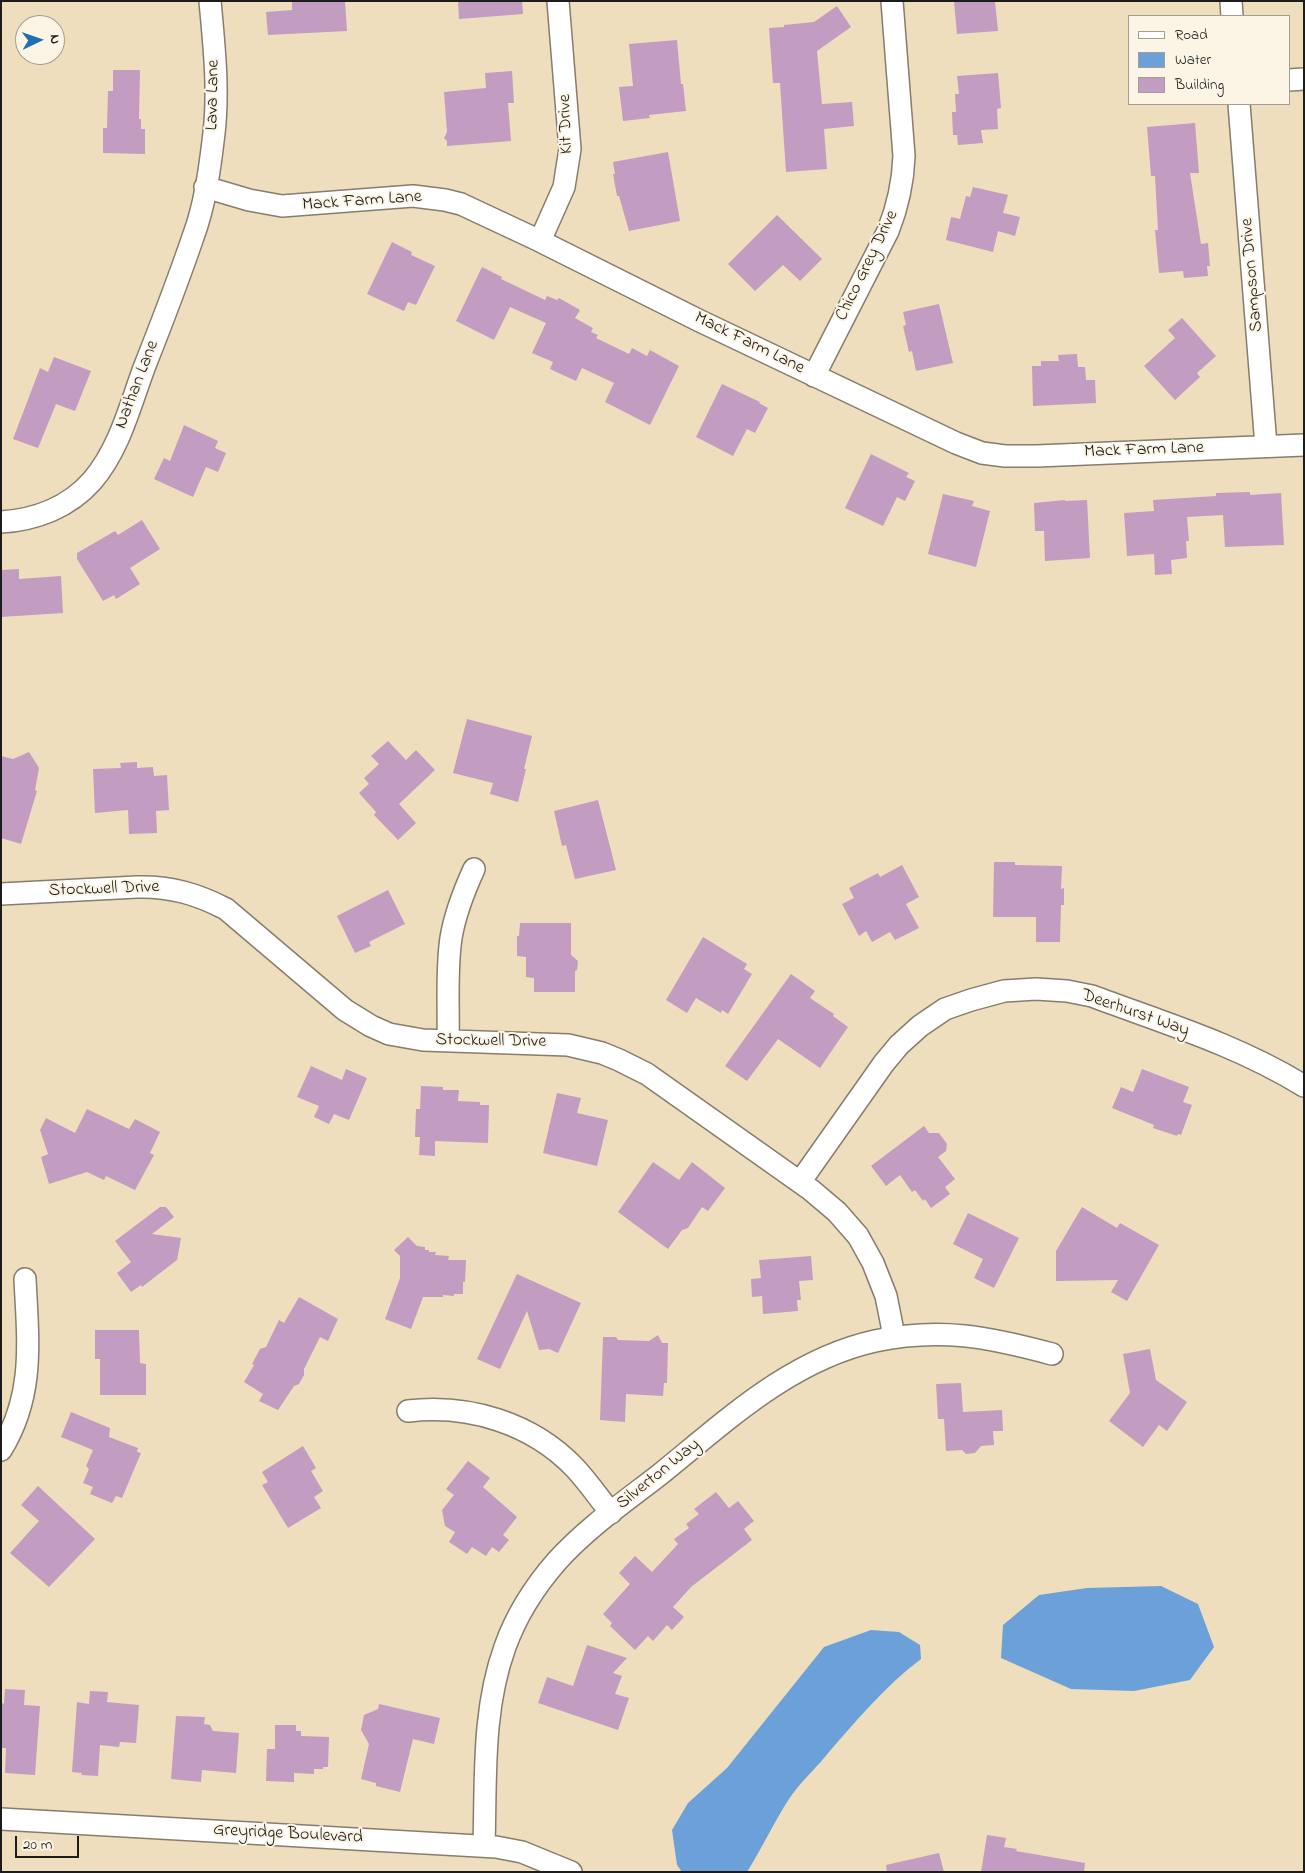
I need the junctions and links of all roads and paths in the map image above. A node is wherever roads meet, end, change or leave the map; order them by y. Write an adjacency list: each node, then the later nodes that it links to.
1 (210, 1): 9 (street, Lava Lane)
2 (558, 1): 10 (street, Kit Drive)
3 (892, 1): 11 (street, Chico Grey Drive)
4 (1230, 1): 5 (street)
5 (1232, 15)
6 (1304, 79): 7 (street)
7 (1290, 80)
8 (1239, 105): 13 (street, Sampson Drive)
9 (205, 187): 10 (street, Mack Farm Lane); 14 (street, Nathan Lane)
10 (540, 241): 11 (street, Mack Farm Lane)
11 (814, 376): 13 (street, Mack Farm Lane)
12 (1304, 445): 13 (street, Mack Farm Lane)
13 (1266, 446)
14 (1, 522)
15 (474, 869): 17 (street)
16 (1, 894): 17 (street, Stockwell Drive)
17 (448, 1041): 19 (street, Stockwell Drive)
18 (1304, 1086): 19 (street, Deerhurst Way)
19 (800, 1182): 21 (street, Stockwell Drive)
20 (25, 1279): 24 (street)
21 (892, 1338): 22 (street, Silverton Way); 25 (street, Silverton Way)
22 (1052, 1354)
23 (408, 1411): 25 (street)
24 (1, 1450)
25 (611, 1513): 27 (street, Silverton Way)
26 (1, 1819): 27 (street, Greyridge Boulevard)
27 (484, 1846): 28 (street, Greyridge Boulevard)
28 (571, 1872)

